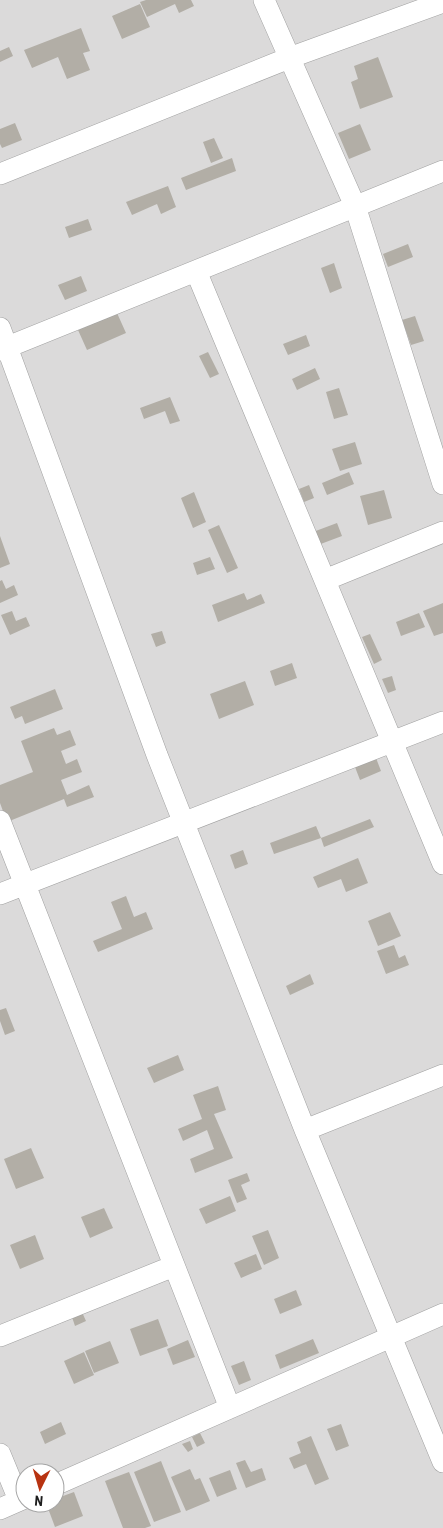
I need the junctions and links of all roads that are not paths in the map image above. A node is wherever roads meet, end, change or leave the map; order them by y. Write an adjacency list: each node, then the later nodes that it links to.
1 (264, 0): 3 (street)
2 (443, 2): 3 (street)
3 (289, 58): 5 (street); 6 (street)
4 (443, 171): 6 (street)
5 (0, 174)
6 (355, 206): 7 (street); 9 (street)
7 (196, 270): 8 (street); 11 (street)
8 (2, 341): 15 (street)
9 (443, 484)
10 (443, 532): 11 (street)
11 (325, 580): 13 (street)
12 (443, 722): 13 (street)
13 (392, 742): 15 (street); 16 (street)
14 (0, 821): 17 (street)
15 (184, 823): 17 (street); 20 (street)
16 (443, 864)
17 (25, 885): 18 (street); 21 (street)
18 (0, 894)
19 (443, 1075): 20 (street)
20 (305, 1130): 24 (street)
21 (174, 1266): 23 (street); 25 (street)
22 (443, 1314): 24 (street)
23 (0, 1336)
24 (392, 1337): 25 (street); 27 (street)
25 (230, 1408): 28 (street)
26 (0, 1454): 29 (street)
27 (443, 1462)
28 (65, 1480)
29 (15, 1502)

